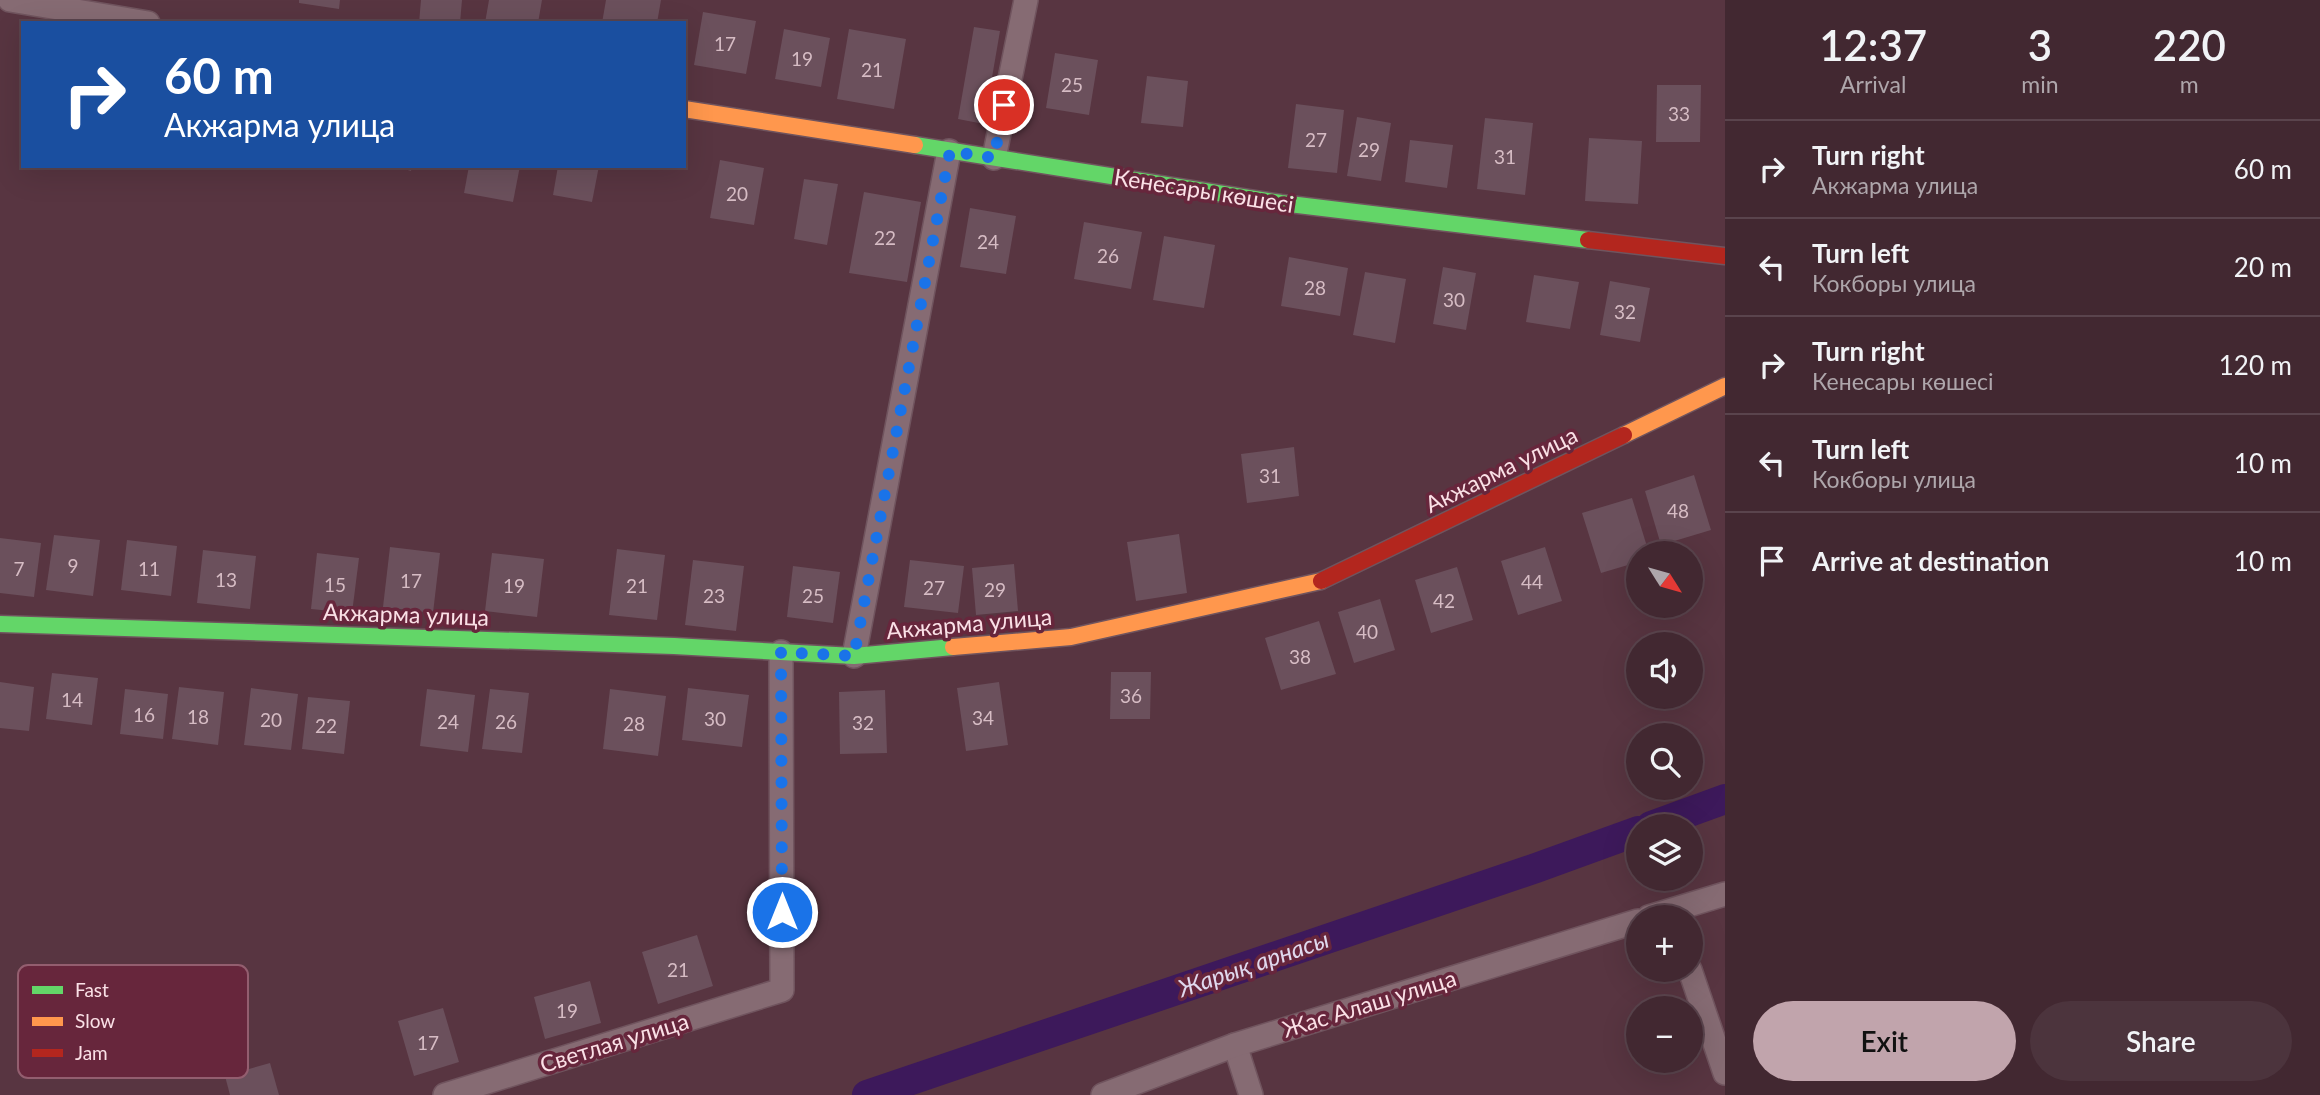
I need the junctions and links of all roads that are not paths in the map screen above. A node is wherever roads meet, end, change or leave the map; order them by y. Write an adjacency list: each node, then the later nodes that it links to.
1 (10, 0): 3 (street)
2 (1026, 0): 6 (street)
3 (136, 21)
4 (686, 109): 5 (street, Кенесары көшесі)
5 (950, 151): 6 (street, Кенесары көшесі); 11 (street)
6 (994, 158): 7 (street, Кенесары көшесі)
7 (1725, 256)
8 (1725, 386): 11 (street, Акжарма улица)
9 (0, 624): 10 (street, Акжарма улица)
10 (781, 652): 11 (street, Акжарма улица); 18 (street, Светлая улица)
11 (854, 656)
12 (1725, 894): 13 (street)
13 (1693, 905)
14 (1626, 924): 16 (street, Жас Алаш улица)
15 (1694, 982): 17 (street)
16 (1235, 1045): 19 (street, Жас Алаш улица); 20 (street)
17 (1725, 1073)
18 (445, 1095)
19 (1103, 1095)
20 (1251, 1095)

